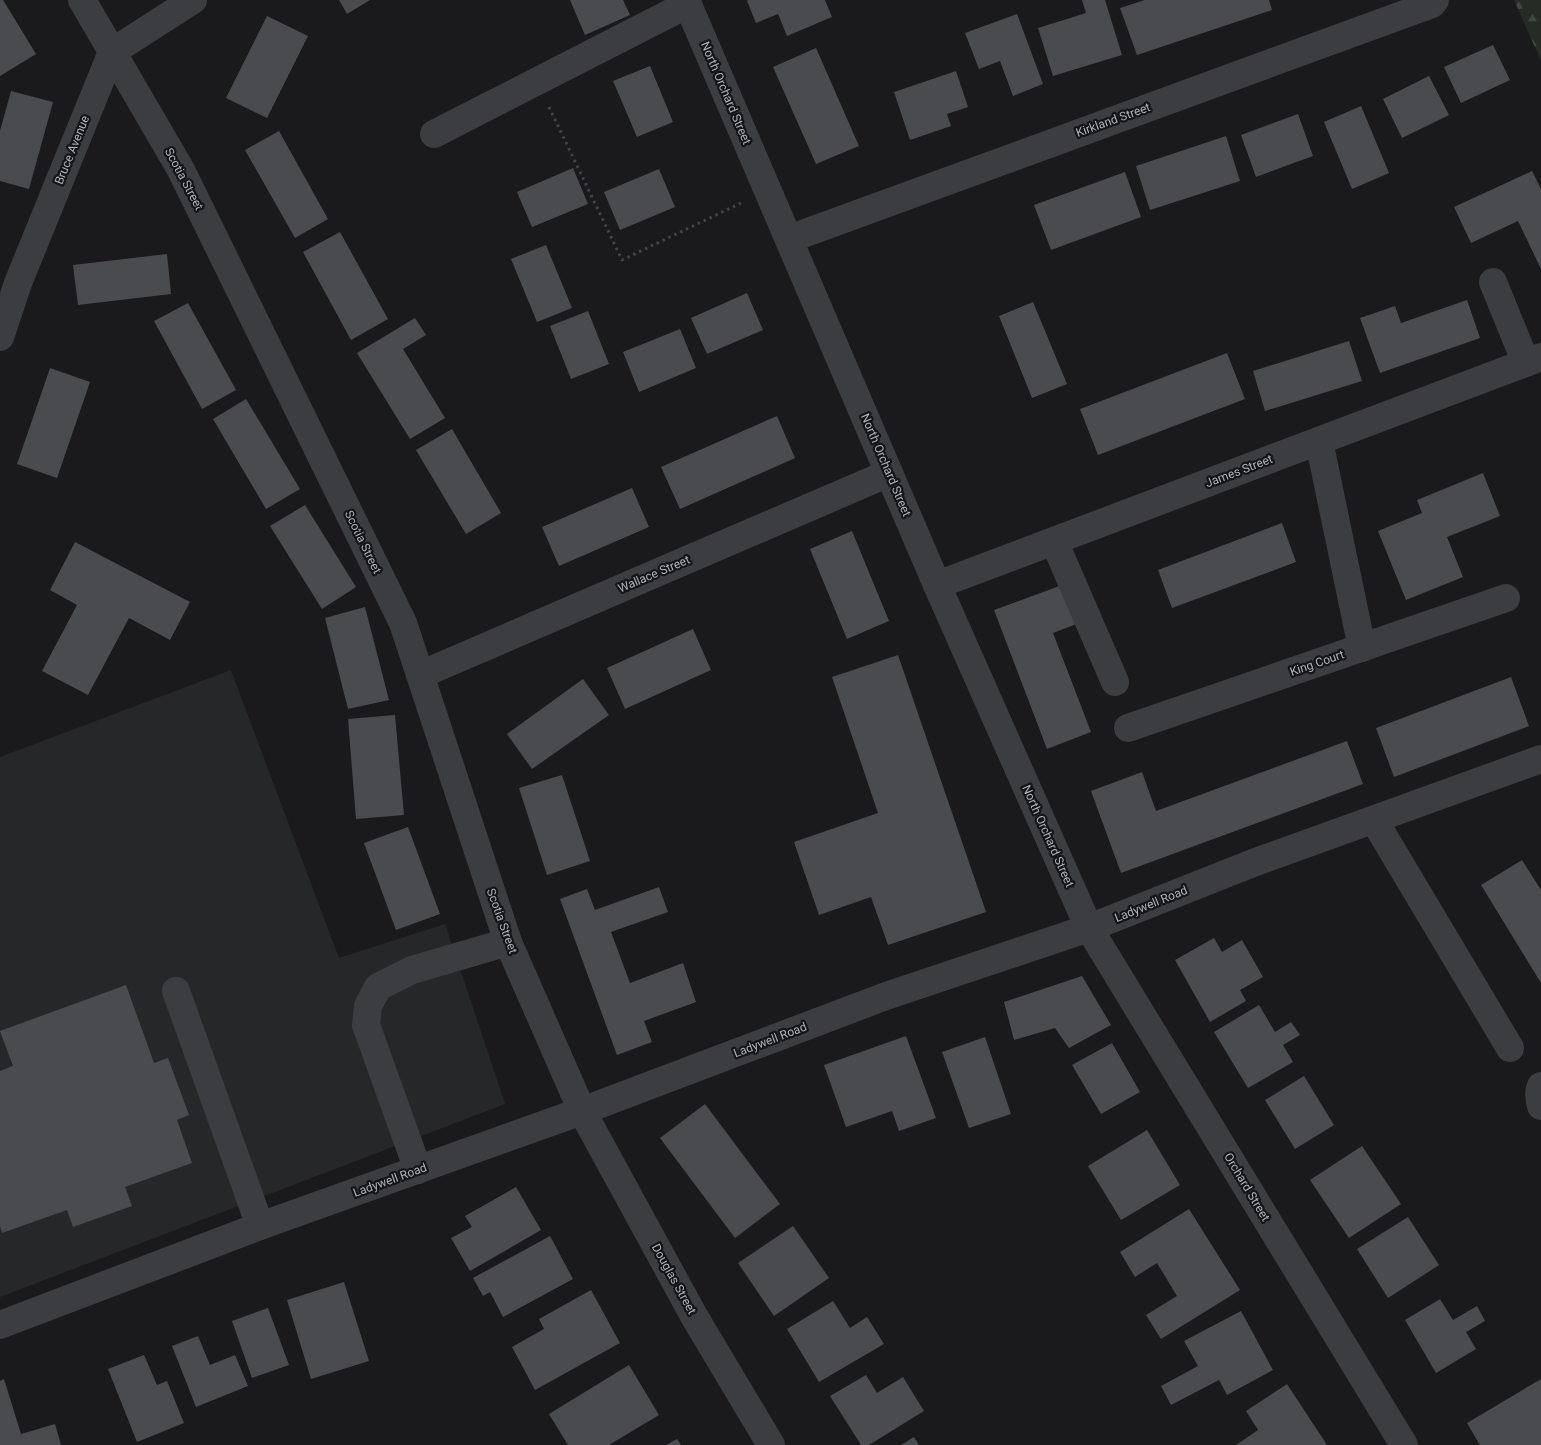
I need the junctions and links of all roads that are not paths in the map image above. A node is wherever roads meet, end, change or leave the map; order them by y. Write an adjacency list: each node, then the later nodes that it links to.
1 (82, 0): 5 (street, Scotia Street)
2 (193, 0): 5 (street)
3 (1435, 0): 7 (street, Kirkland Street)
4 (687, 2): 6 (street); 7 (street, North Orchard Street)
5 (112, 52): 9 (street, Bruce Avenue); 17 (street, Scotia Street)
6 (434, 134)
7 (789, 238): 12 (street, North Orchard Street)
8 (1493, 282): 10 (street)
9 (0, 337)
10 (1534, 360): 11 (street, James Street)
11 (1320, 441): 13 (street, James Street); 16 (street)
12 (889, 474): 14 (street, North Orchard Street); 17 (street, Wallace Street)
13 (1054, 541): 14 (street, James Street); 18 (street)
14 (937, 585): 22 (street, North Orchard Street)
15 (1506, 598): 16 (street, King Court)
16 (1362, 648): 19 (street, King Court)
17 (420, 675): 23 (street, Scotia Street)
18 (1114, 682)
19 (1128, 728)
20 (1541, 759): 21 (street, Ladywell Road)
21 (1374, 820): 22 (street, Ladywell Road); 25 (street)
22 (1089, 928): 28 (street, Ladywell Road); 33 (street, Orchard Street)
23 (508, 942): 28 (street, Scotia Street); 29 (street)
24 (176, 991): 30 (street)
25 (1510, 1048)
26 (1541, 1086): 27 (street)
27 (1541, 1106)
28 (582, 1111): 29 (street, Ladywell Road); 32 (street, Douglas Street)
29 (418, 1170): 30 (street, Ladywell Road)
30 (260, 1226): 31 (street, Ladywell Road)
31 (0, 1325)
32 (771, 1445)
33 (1404, 1445)

